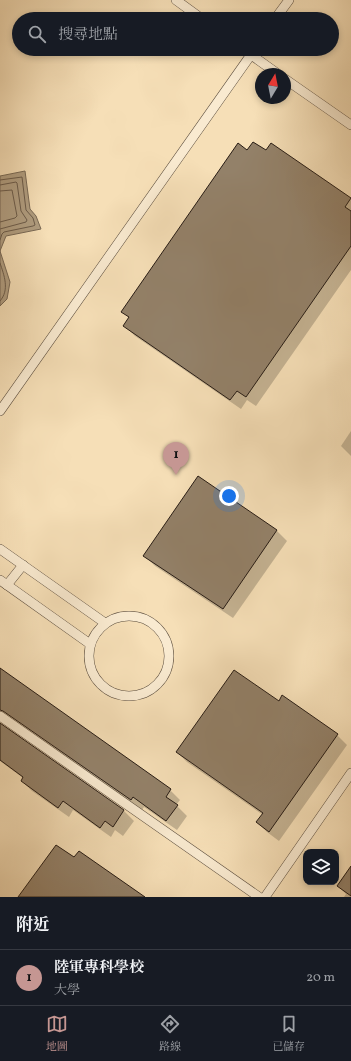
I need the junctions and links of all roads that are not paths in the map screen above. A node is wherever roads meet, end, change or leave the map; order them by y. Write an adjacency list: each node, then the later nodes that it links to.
1 (176, 0): 3 (lane)
2 (289, 0): 4 (lane)
3 (192, 12)
4 (281, 12)
5 (250, 56): 10 (lane)
6 (258, 56): 7 (lane)
7 (271, 68)
8 (291, 83): 9 (lane)
9 (351, 125)
10 (0, 411)
11 (0, 549): 12 (lane)
12 (23, 565): 13 (lane); 14 (lane)
13 (4, 582): 15 (lane)
14 (105, 623): 15 (lane); 15 (lane)
15 (90, 644)
16 (0, 716): 18 (lane)
17 (351, 773): 19 (lane)
18 (258, 897)
19 (265, 897)

